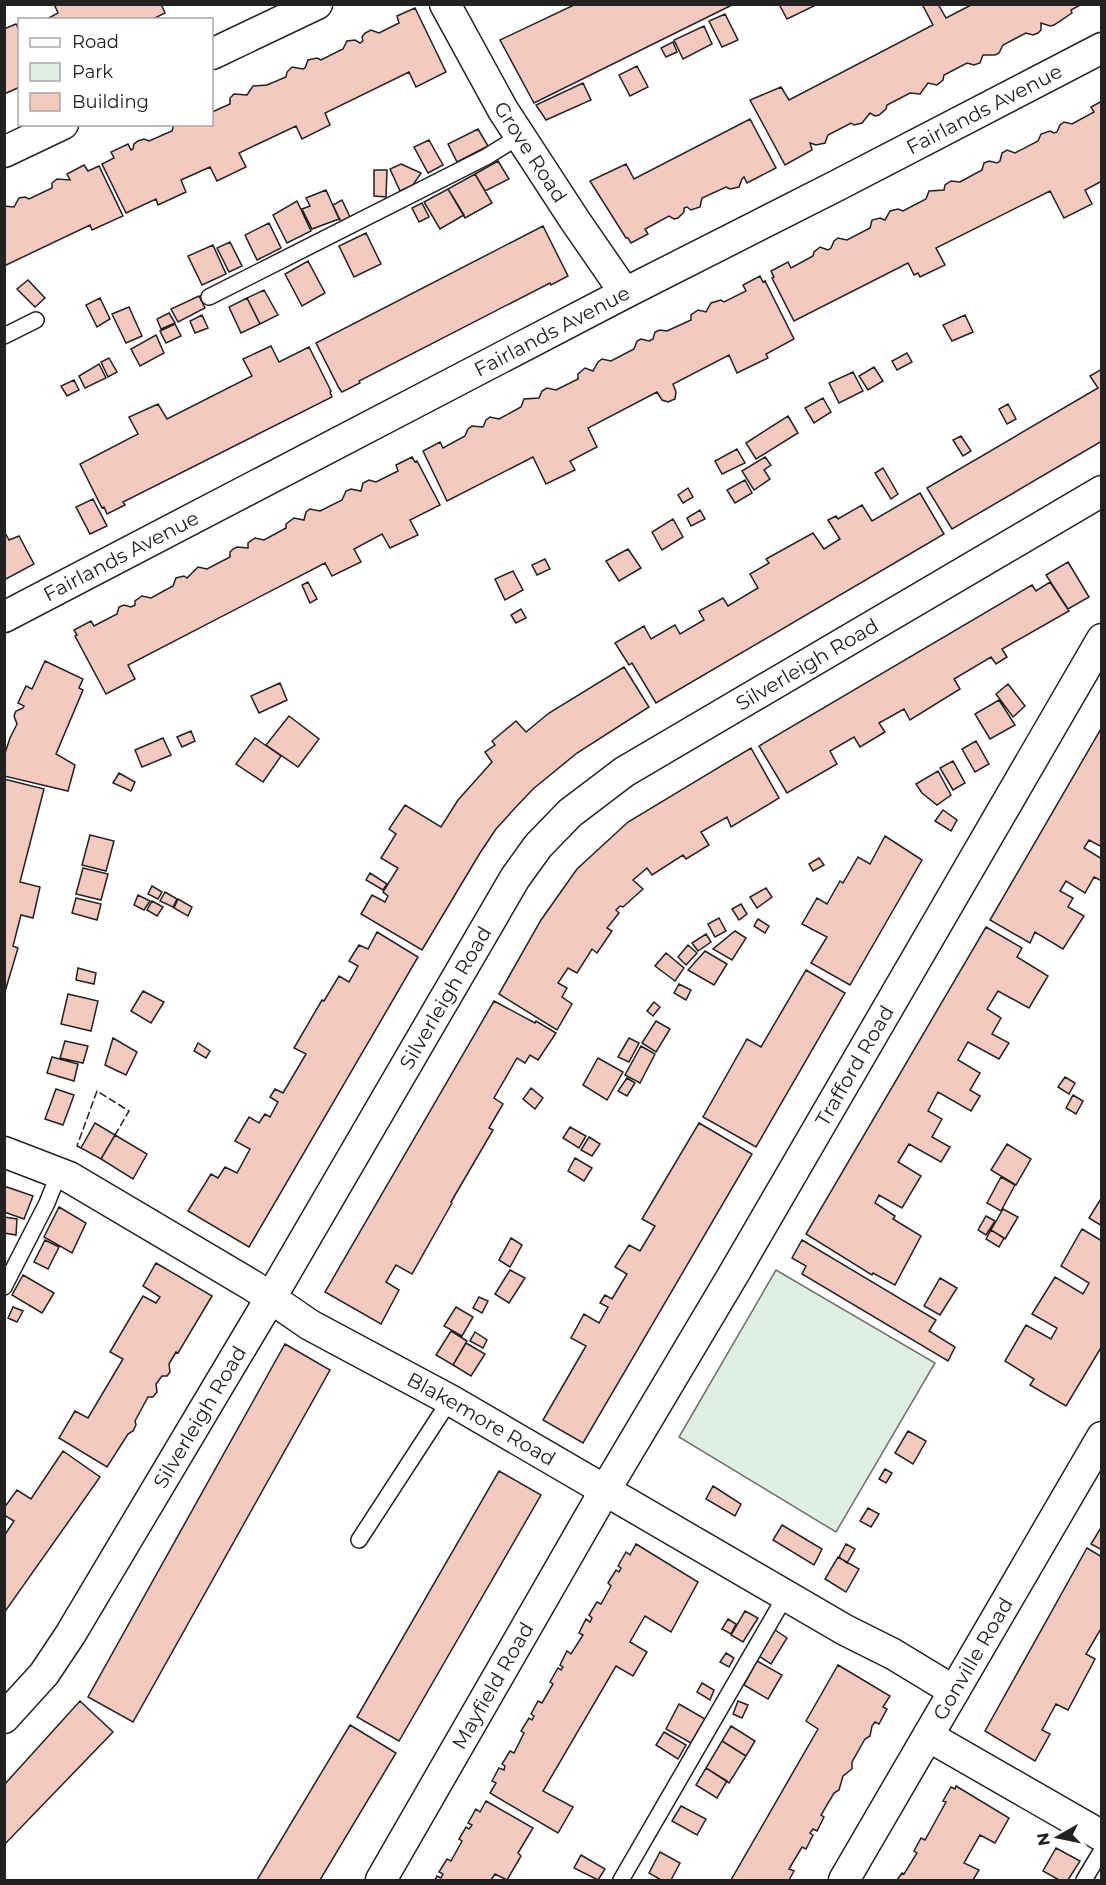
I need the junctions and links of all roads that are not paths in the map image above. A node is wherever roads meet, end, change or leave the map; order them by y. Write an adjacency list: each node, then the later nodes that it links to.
1 (317, 4): 4 (street)
2 (445, 4): 6 (street, Grove Road)
3 (1101, 48): 8 (street, Fairlands Avenue)
4 (213, 54)
5 (59, 126): 7 (street)
6 (520, 136): 8 (street, Grove Road); 9 (lane)
7 (4, 152)
8 (625, 293): 13 (street, Fairlands Avenue)
9 (209, 297)
10 (36, 320): 11 (lane)
11 (4, 336)
12 (1101, 491): 18 (street, Silverleigh Road)
13 (4, 617)
14 (1101, 639): 21 (street, Trafford Road)
15 (4, 1152): 16 (street, Blakemore Road)
16 (59, 1173): 17 (lane); 18 (street, Blakemore Road)
17 (4, 1287)
18 (270, 1299): 19 (street, Blakemore Road); 25 (street, Silverleigh Road)
19 (450, 1400): 21 (street, Blakemore Road); 22 (lane)
20 (1101, 1437): 24 (street, Gonville Road)
21 (604, 1492): 23 (street, Blakemore Road); 29 (street, Mayfield Road)
22 (359, 1540)
23 (786, 1595): 24 (street, Blakemore Road); 30 (lane)
24 (954, 1691): 26 (street, Gonville Road)
25 (4, 1718)
26 (928, 1736): 27 (street); 31 (street, Gonville Road)
27 (1101, 1836)
28 (1101, 1850): 32 (lane)
29 (381, 1881)
30 (621, 1881)
31 (844, 1881)
32 (1084, 1881)

